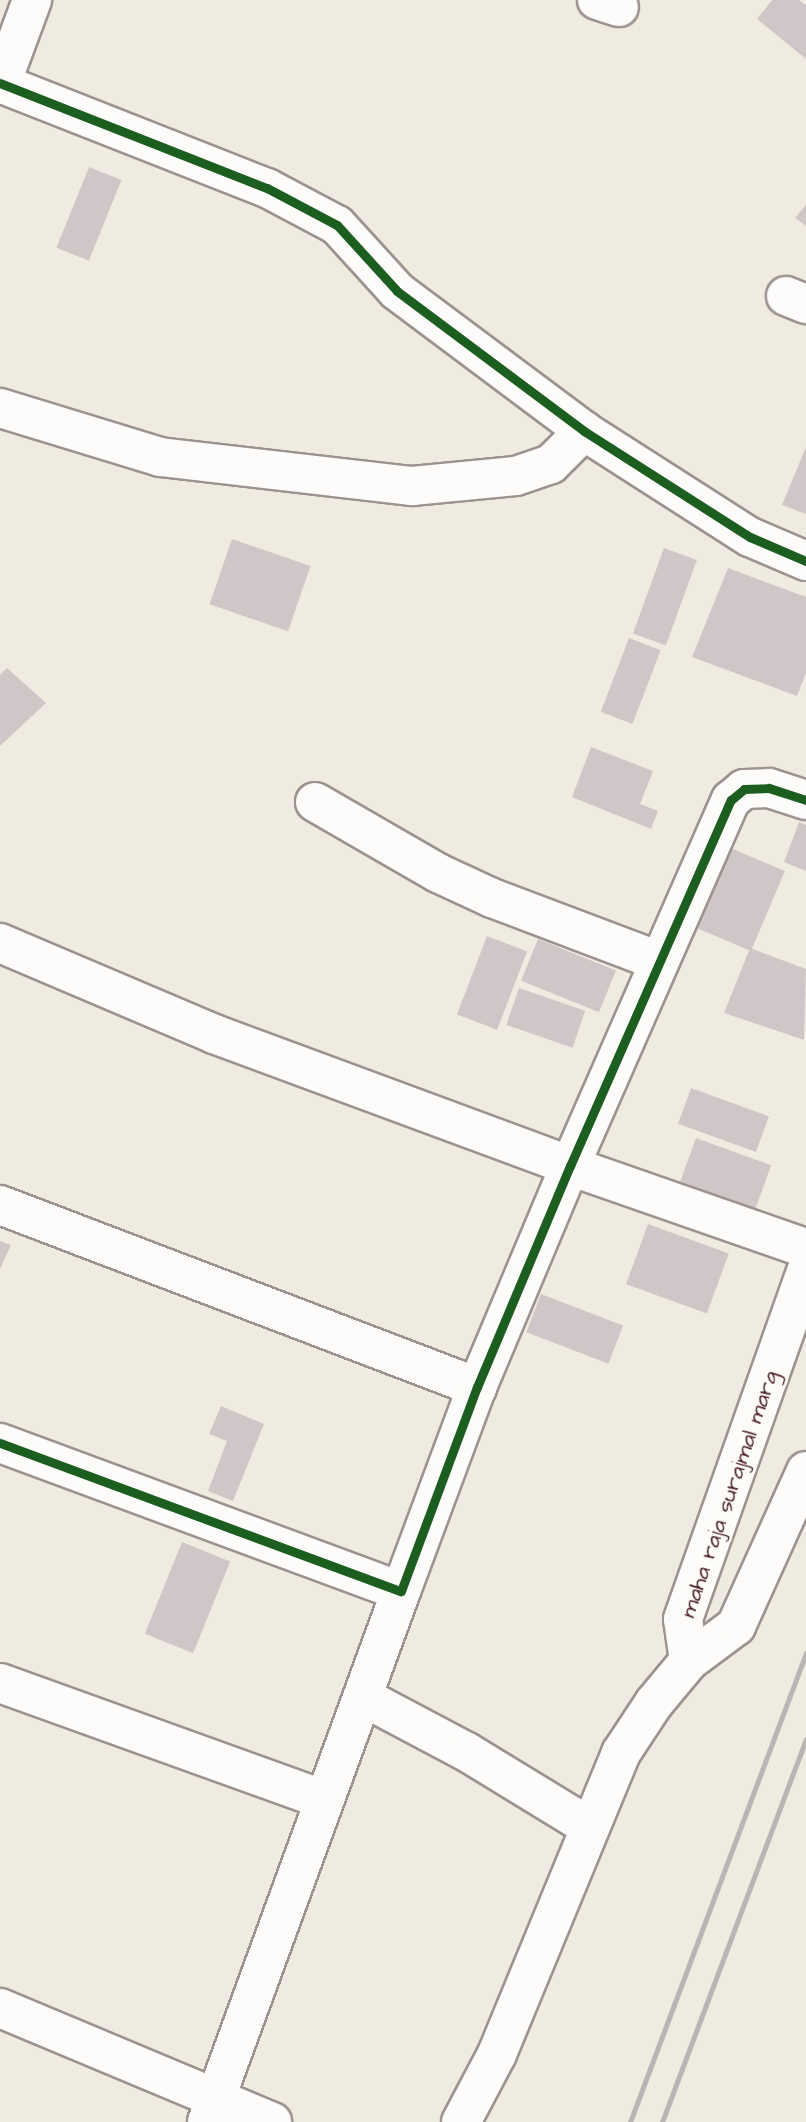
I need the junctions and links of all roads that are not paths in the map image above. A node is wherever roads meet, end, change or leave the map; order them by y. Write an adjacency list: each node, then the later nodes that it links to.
1 (32, 0): 2 (street)
2 (1, 84): 4 (street)
3 (0, 408): 4 (street)
4 (584, 431): 5 (street)
5 (806, 561)
6 (806, 800): 9 (street)
7 (314, 802): 9 (street)
8 (0, 943): 10 (street)
9 (659, 961): 10 (street)
10 (570, 1166): 12 (street); 14 (street)
11 (0, 1205): 14 (street)
12 (806, 1248)
13 (806, 1271): 18 (street, maha raja surajmal marg)
14 (477, 1387): 17 (street)
15 (0, 1443): 17 (street)
16 (806, 1471): 18 (street, maha raja surajmal marg)
17 (401, 1591): 20 (street)
18 (689, 1661): 22 (street)
19 (0, 1683): 21 (street)
20 (363, 1697): 21 (street); 22 (street)
21 (326, 1800): 24 (street)
22 (590, 1827): 26 (street)
23 (0, 2008): 24 (street)
24 (212, 2111): 25 (street)
25 (272, 2122)
26 (461, 2122)

